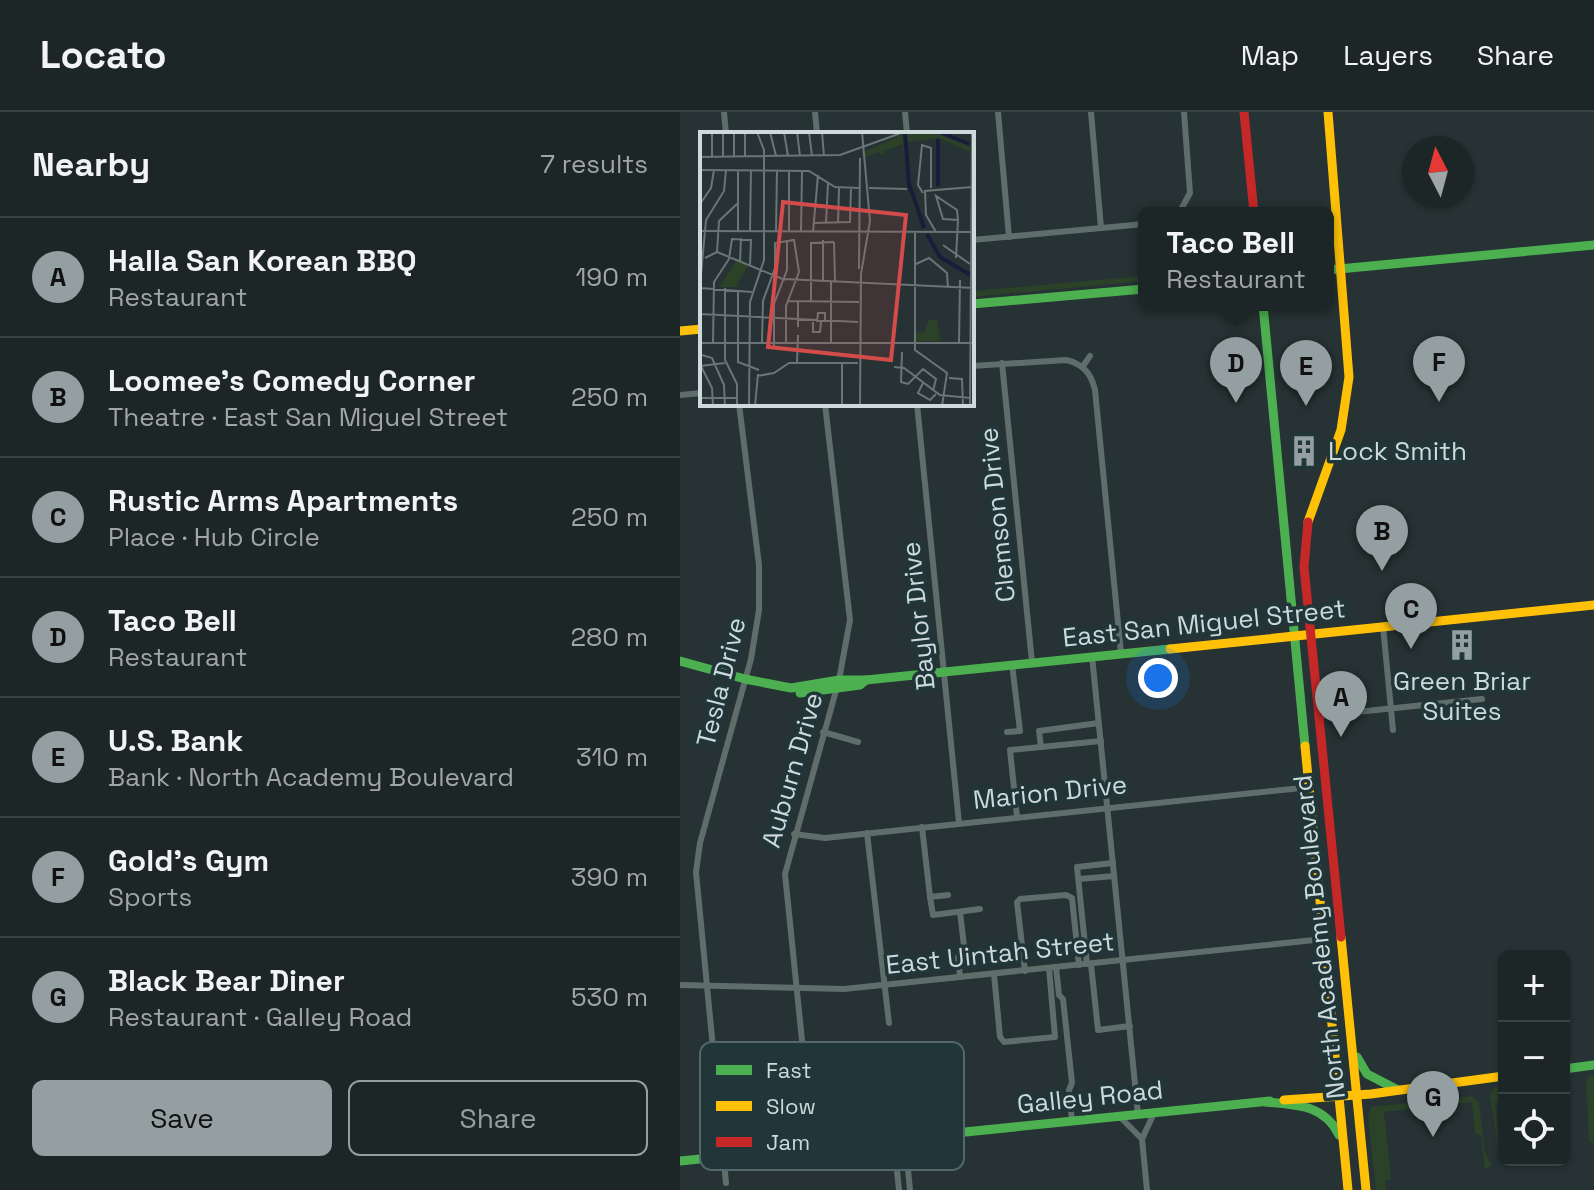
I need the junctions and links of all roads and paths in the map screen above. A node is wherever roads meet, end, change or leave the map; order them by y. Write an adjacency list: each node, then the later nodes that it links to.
1 (724, 112): 9 (street)
2 (815, 112): 10 (street)
3 (905, 112): 11 (street)
4 (998, 112): 16 (street)
5 (1091, 112): 15 (street)
6 (1184, 112): 12 (street)
7 (1244, 112): 13 (main road)
8 (1328, 112): 19 (main road, North Academy Boulevard)
9 (726, 132)
10 (817, 132)
11 (907, 132)
12 (1182, 207)
13 (1253, 207)
14 (1138, 225): 15 (street)
15 (1101, 228): 16 (street)
16 (1009, 237): 17 (street)
17 (974, 240)
18 (1594, 245): 19 (main road)
19 (1342, 268): 20 (main road); 38 (main road, North Academy Boulevard)
20 (1334, 269)
21 (1138, 290): 22 (main road)
22 (974, 304)
23 (1264, 311): 37 (main road, North Academy Boulevard)
24 (700, 329): 25 (main road)
25 (680, 331)
26 (1090, 356): 29 (street)
27 (1002, 363): 28 (street); 29 (street); 42 (street, Clemson Drive)
28 (974, 366)
29 (1083, 366): 39 (street)
30 (700, 393): 31 (street)
31 (680, 395)
32 (739, 406): 45 (street, Tesla Drive)
33 (825, 406): 46 (street, Auburn Drive)
34 (917, 406): 44 (street, Baylor Drive)
35 (1594, 605): 36 (main road, East San Miguel Street)
36 (1383, 626): 38 (main road, East San Miguel Street); 48 (street)
37 (1296, 635): 38 (main road, East San Miguel Street); 39 (main road, East San Miguel Street); 57 (main road, North Academy Boulevard)
38 (1310, 635): 49 (main road, North Academy Boulevard)
39 (1121, 653): 40 (main road, East San Miguel Street)
40 (1092, 656): 42 (main road, East San Miguel Street); 50 (street)
41 (680, 661): 45 (main road)
42 (1032, 662): 43 (main road, East San Miguel Street)
43 (1012, 664): 44 (main road, East San Miguel Street); 53 (street)
44 (943, 672): 46 (main road, East San Miguel Street); 60 (street, Baylor Drive)
45 (745, 679): 46 (main road); 80 (street, Tesla Drive)
46 (838, 684): 52 (street, Auburn Drive)
47 (1482, 699): 48 (street)
48 (1390, 709): 49 (street); 51 (street)
49 (1318, 716): 86 (main road, North Academy Boulevard)
50 (1099, 723): 54 (street); 56 (street)
51 (1393, 730)
52 (823, 732): 55 (street); 63 (street, Auburn Drive)
53 (1007, 732)
54 (1101, 741): 56 (street); 58 (street)
55 (858, 742)
56 (1041, 747): 59 (street)
57 (1311, 787): 58 (street, Marion Drive); 71 (main road, North Academy Boulevard)
58 (1107, 808): 59 (street, Marion Drive); 64 (street)
59 (1017, 817): 60 (street, Marion Drive)
60 (959, 823): 61 (street, Marion Drive)
61 (922, 827): 62 (street, Marion Drive); 68 (street)
62 (867, 833): 63 (street, Marion Drive); 79 (street)
63 (794, 834): 81 (street, Auburn Drive)
64 (1113, 863): 65 (street); 66 (street)
65 (1114, 876): 66 (street); 72 (street)
66 (1079, 879): 73 (street)
67 (948, 895): 68 (street)
68 (930, 897): 70 (street)
69 (980, 909): 70 (street)
70 (960, 912): 77 (street)
71 (1324, 939): 72 (street, East Uintah Street); 91 (main road, North Academy Boulevard)
72 (1123, 960): 73 (street, East Uintah Street); 83 (street)
73 (1086, 964): 74 (street, East Uintah Street); 75 (street); 83 (street)
74 (1053, 968): 75 (street, East Uintah Street); 76 (street); 97 (street)
75 (1025, 971): 76 (street, East Uintah Street)
76 (994, 974): 77 (street, East Uintah Street)
77 (960, 977): 79 (street, East Uintah Street)
78 (680, 985): 80 (street, East Uintah Street)
79 (884, 985): 81 (street, East Uintah Street); 82 (street)
80 (706, 986): 81 (street, East Uintah Street); 84 (street, Tesla Drive)
81 (795, 988): 85 (street, Auburn Drive)
82 (889, 1023)
83 (1130, 1026): 95 (street)
84 (712, 1042)
85 (801, 1042)
86 (1352, 1046): 90 (main road); 92 (main road, North Academy Boulevard)
87 (1594, 1065): 88 (main road)
88 (1570, 1068)
89 (1498, 1077): 90 (main road, Galley Road)
90 (1398, 1090): 92 (main road, Galley Road)
91 (1338, 1095): 92 (main road, Galley Road); 93 (main road, Galley Road); 100 (main road, North Academy Boulevard)
92 (1357, 1095): 111 (main road, North Academy Boulevard)
93 (1265, 1102): 94 (main road, Galley Road); 100 (main road)
94 (1154, 1112): 95 (main road, Galley Road); 99 (street)
95 (1138, 1114): 96 (main road, Galley Road)
96 (1118, 1116): 97 (main road, Galley Road); 99 (street)
97 (1072, 1121): 98 (main road, Galley Road)
98 (964, 1132)
99 (1142, 1139): 109 (street)
100 (1344, 1150): 110 (main road, North Academy Boulevard)
101 (700, 1159): 102 (main road, Galley Road)
102 (680, 1161)
103 (725, 1170): 106 (street, Tesla Drive)
104 (897, 1170): 107 (street)
105 (908, 1170): 108 (street)
106 (726, 1183)
107 (899, 1190)
108 (910, 1190)
109 (1147, 1190)
110 (1348, 1190)
111 (1366, 1190)

